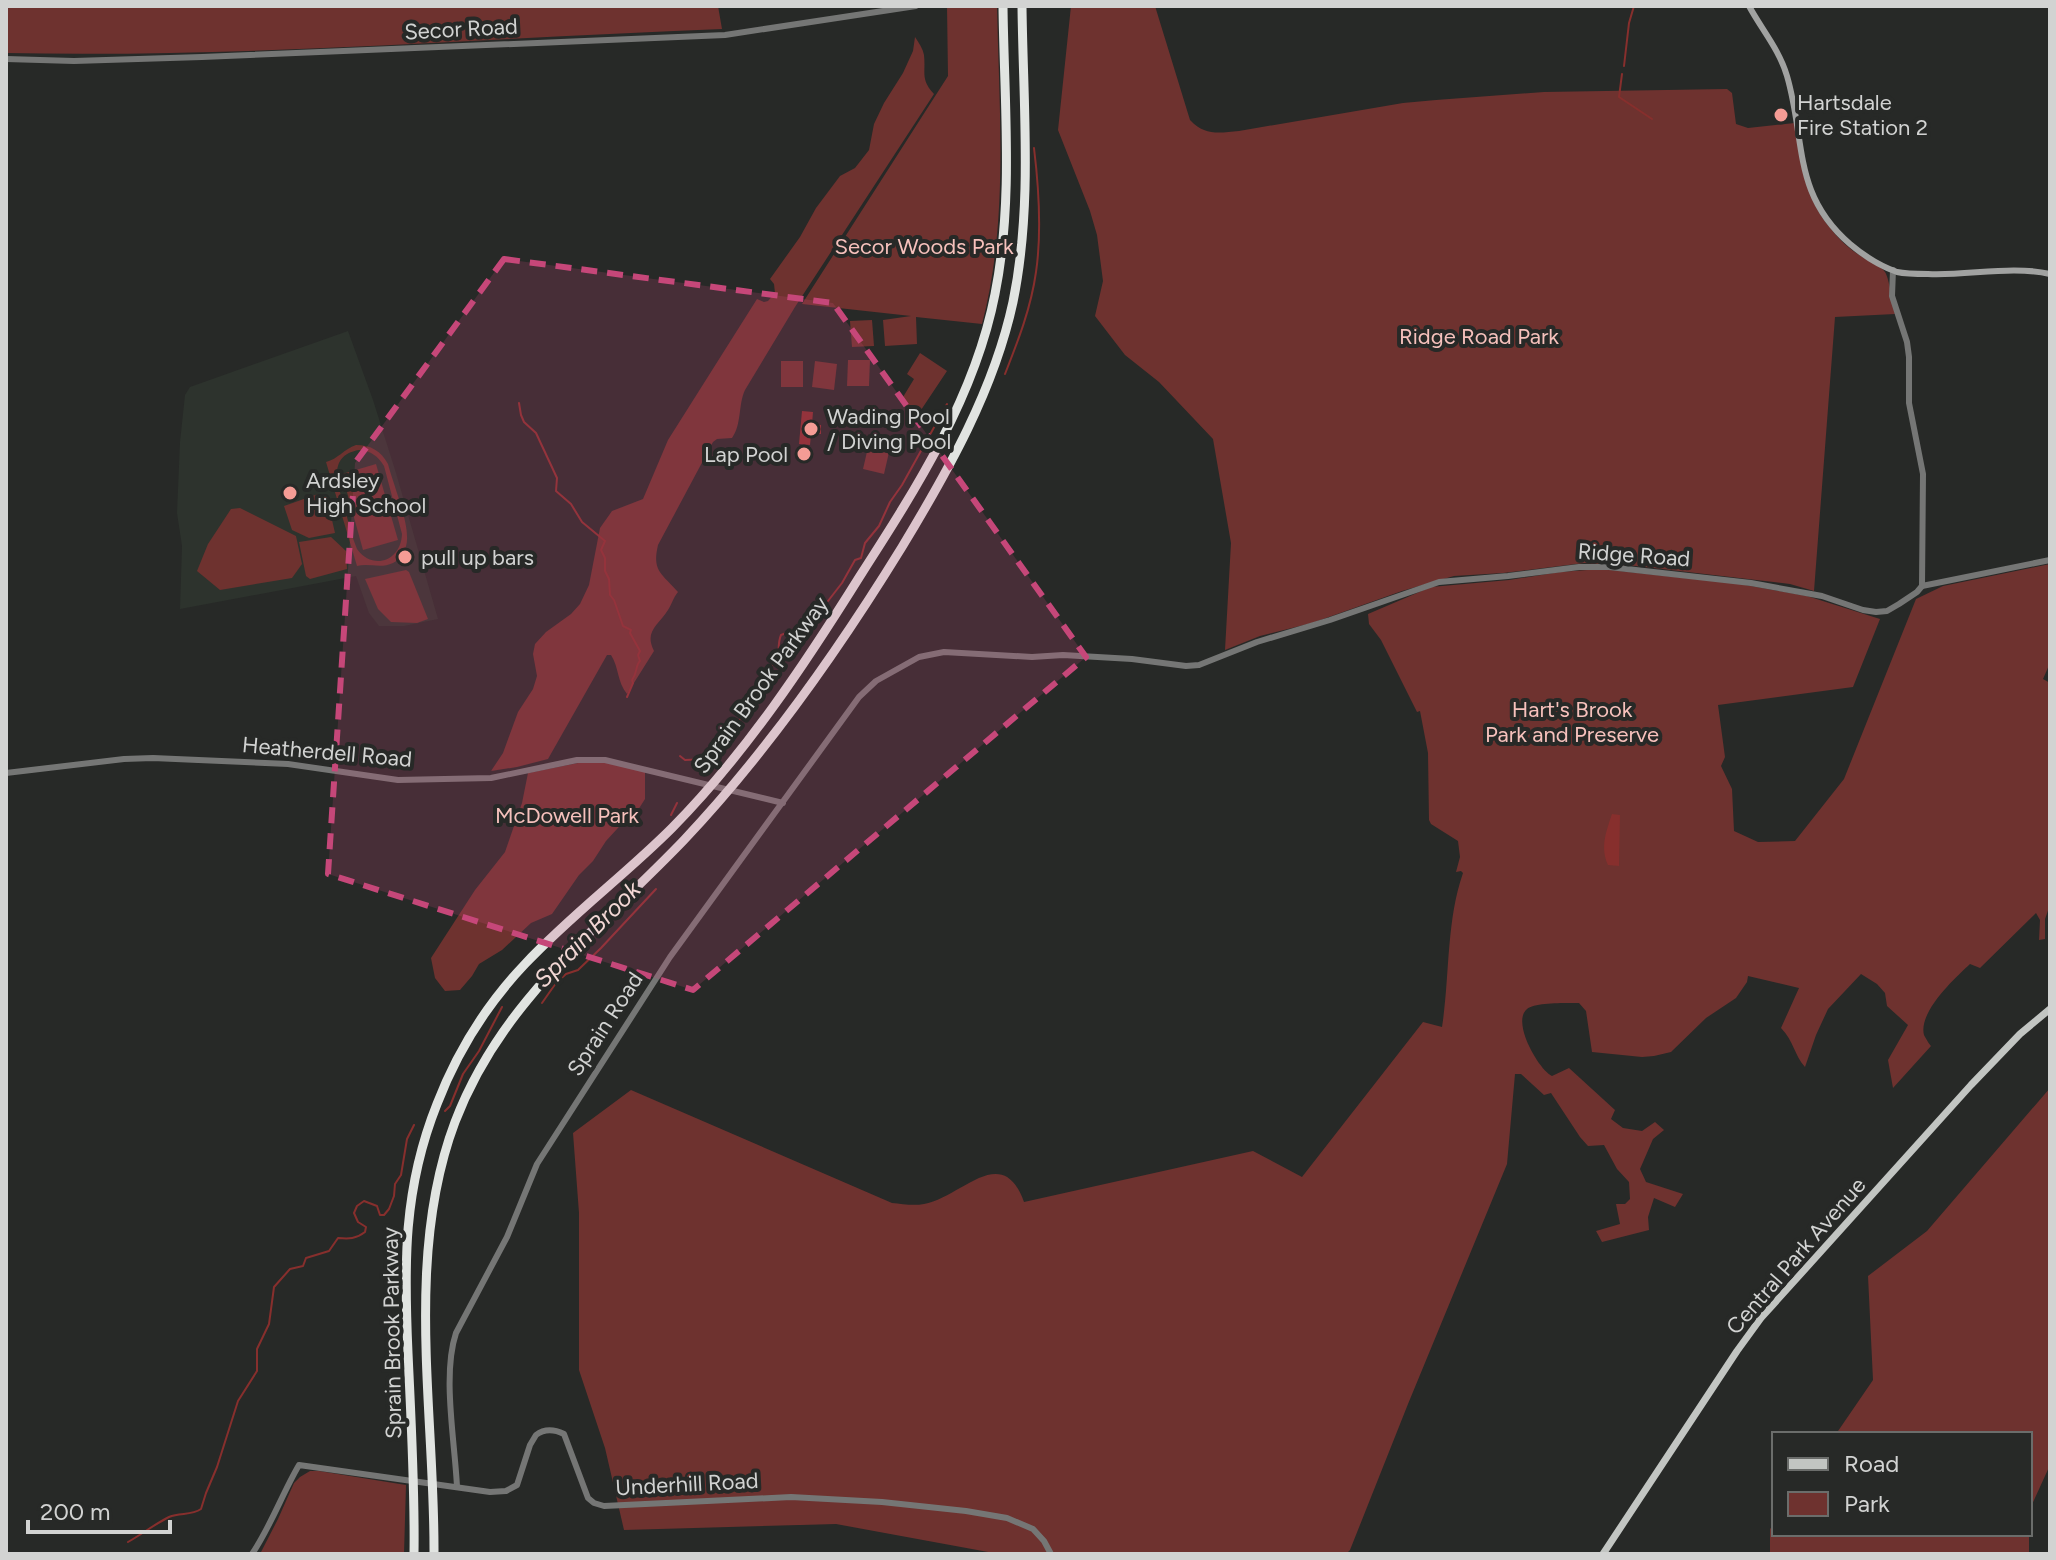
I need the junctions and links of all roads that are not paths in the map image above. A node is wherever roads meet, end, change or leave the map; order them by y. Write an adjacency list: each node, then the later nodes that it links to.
1 (916, 6): 5 (street, Secor Road)
2 (1003, 6): 16 (highway, Sprain Brook Parkway)
3 (1022, 6): 17 (highway, Sprain Brook Parkway)
4 (1749, 6): 6 (main road)
5 (6, 59)
6 (1893, 270): 7 (main road); 9 (street)
7 (2050, 274)
8 (2050, 560): 9 (street)
9 (1922, 586): 10 (street, Ridge Road)
10 (931, 653): 12 (street, Sprain Road)
11 (6, 773): 12 (street, Heatherdell Road)
12 (783, 803): 14 (street, Sprain Road)
13 (2050, 1009): 19 (main road, Central Park Avenue)
14 (457, 1487): 15 (street, Underhill Road); 18 (street, Underhill Road)
15 (252, 1554)
16 (414, 1554)
17 (434, 1554)
18 (1051, 1554)
19 (1603, 1554)

